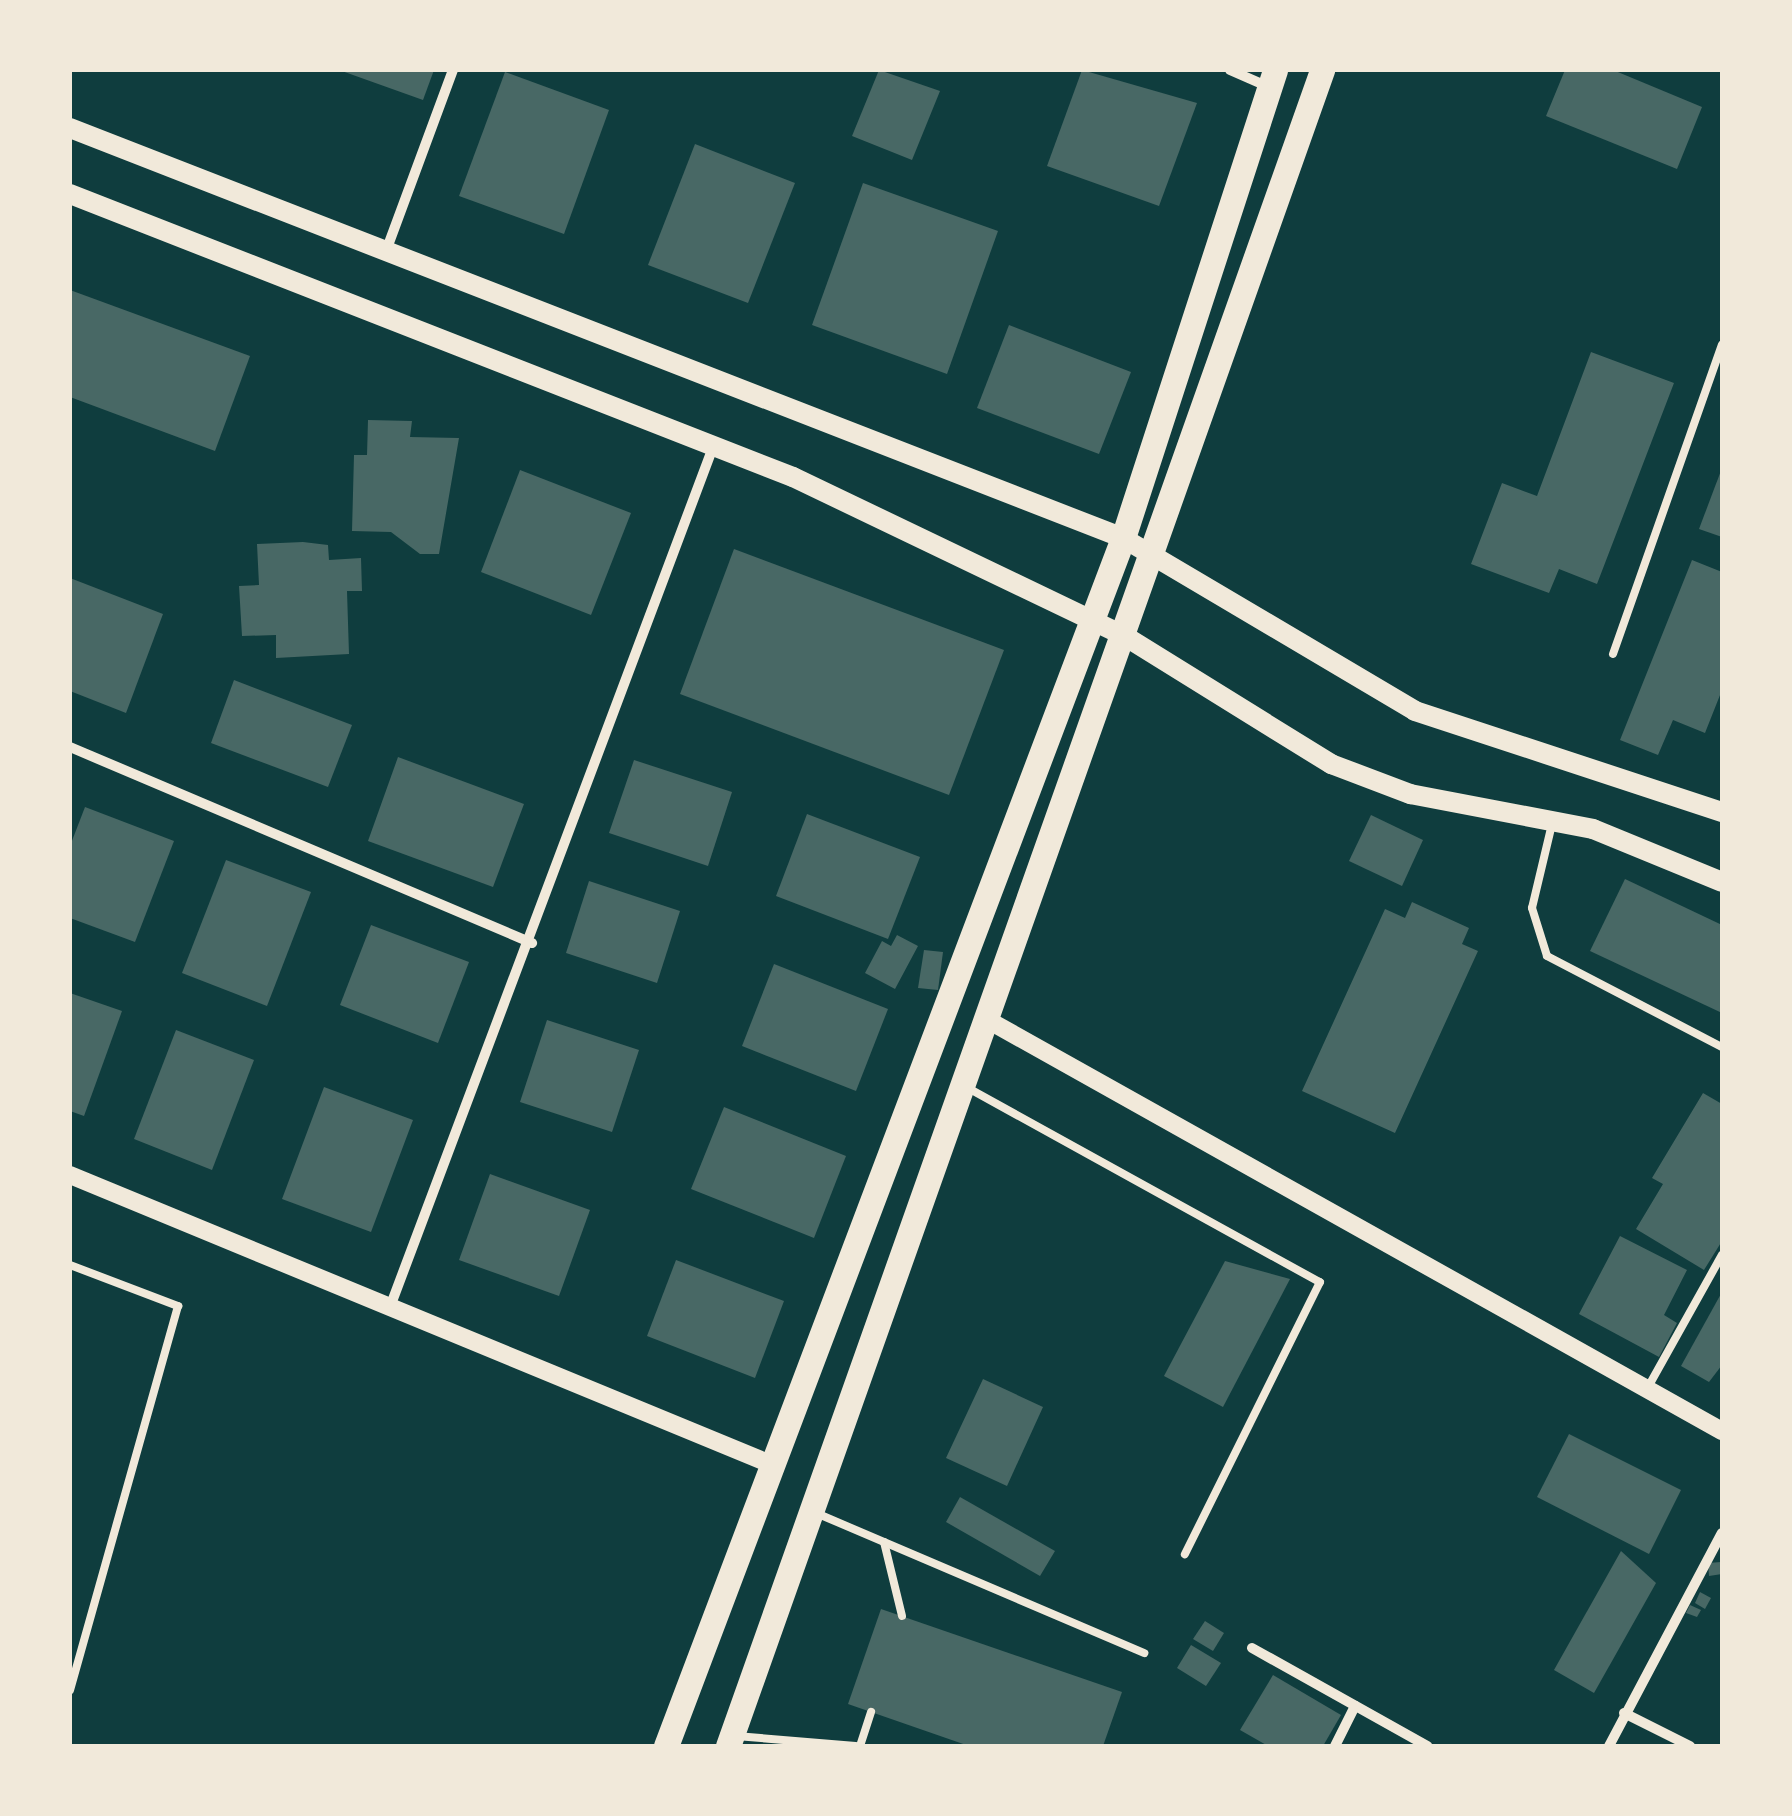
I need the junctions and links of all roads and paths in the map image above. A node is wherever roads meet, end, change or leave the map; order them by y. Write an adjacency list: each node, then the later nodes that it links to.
1 (452, 70): 7 (street)
2 (1230, 70): 4 (street)
3 (1322, 70): 11 (main road)
4 (1272, 79): 10 (main road)
5 (70, 128): 7 (main road)
6 (70, 194): 9 (main road)
7 (386, 252): 10 (main road)
8 (1722, 345): 14 (lane)
9 (716, 442): 12 (main road); 19 (street)
10 (1124, 538): 11 (main road); 12 (main road)
11 (1157, 553): 13 (main road); 16 (main road)
12 (1088, 620): 13 (main road); 29 (main road)
13 (1123, 635): 17 (main road); 20 (main road)
14 (1613, 654)
15 (70, 748): 19 (street)
16 (1722, 812)
17 (1554, 819): 18 (main road); 21 (lane)
18 (1722, 882)
19 (532, 943): 26 (street)
20 (986, 1019): 22 (main road); 27 (street)
21 (1722, 1047)
22 (962, 1084): 30 (main road); 33 (lane)
23 (70, 1176): 26 (street)
24 (1722, 1255): 27 (lane)
25 (70, 1265): 37 (lane)
26 (390, 1307): 29 (street)
27 (1647, 1389): 28 (street)
28 (1722, 1431)
29 (768, 1464): 42 (main road)
30 (812, 1511): 32 (lane); 41 (main road)
31 (1722, 1533): 40 (street)
32 (884, 1542): 34 (lane); 36 (lane)
33 (1185, 1554)
34 (902, 1616)
35 (1252, 1648): 38 (street)
36 (1144, 1653)
37 (70, 1690)
38 (1355, 1706): 44 (street); 45 (street)
39 (871, 1712): 43 (lane)
40 (1624, 1713): 46 (street); 47 (street)
41 (730, 1740): 43 (lane)
42 (666, 1746)
43 (858, 1746)
44 (1335, 1746)
45 (1427, 1746)
46 (1609, 1746)
47 (1690, 1746)

